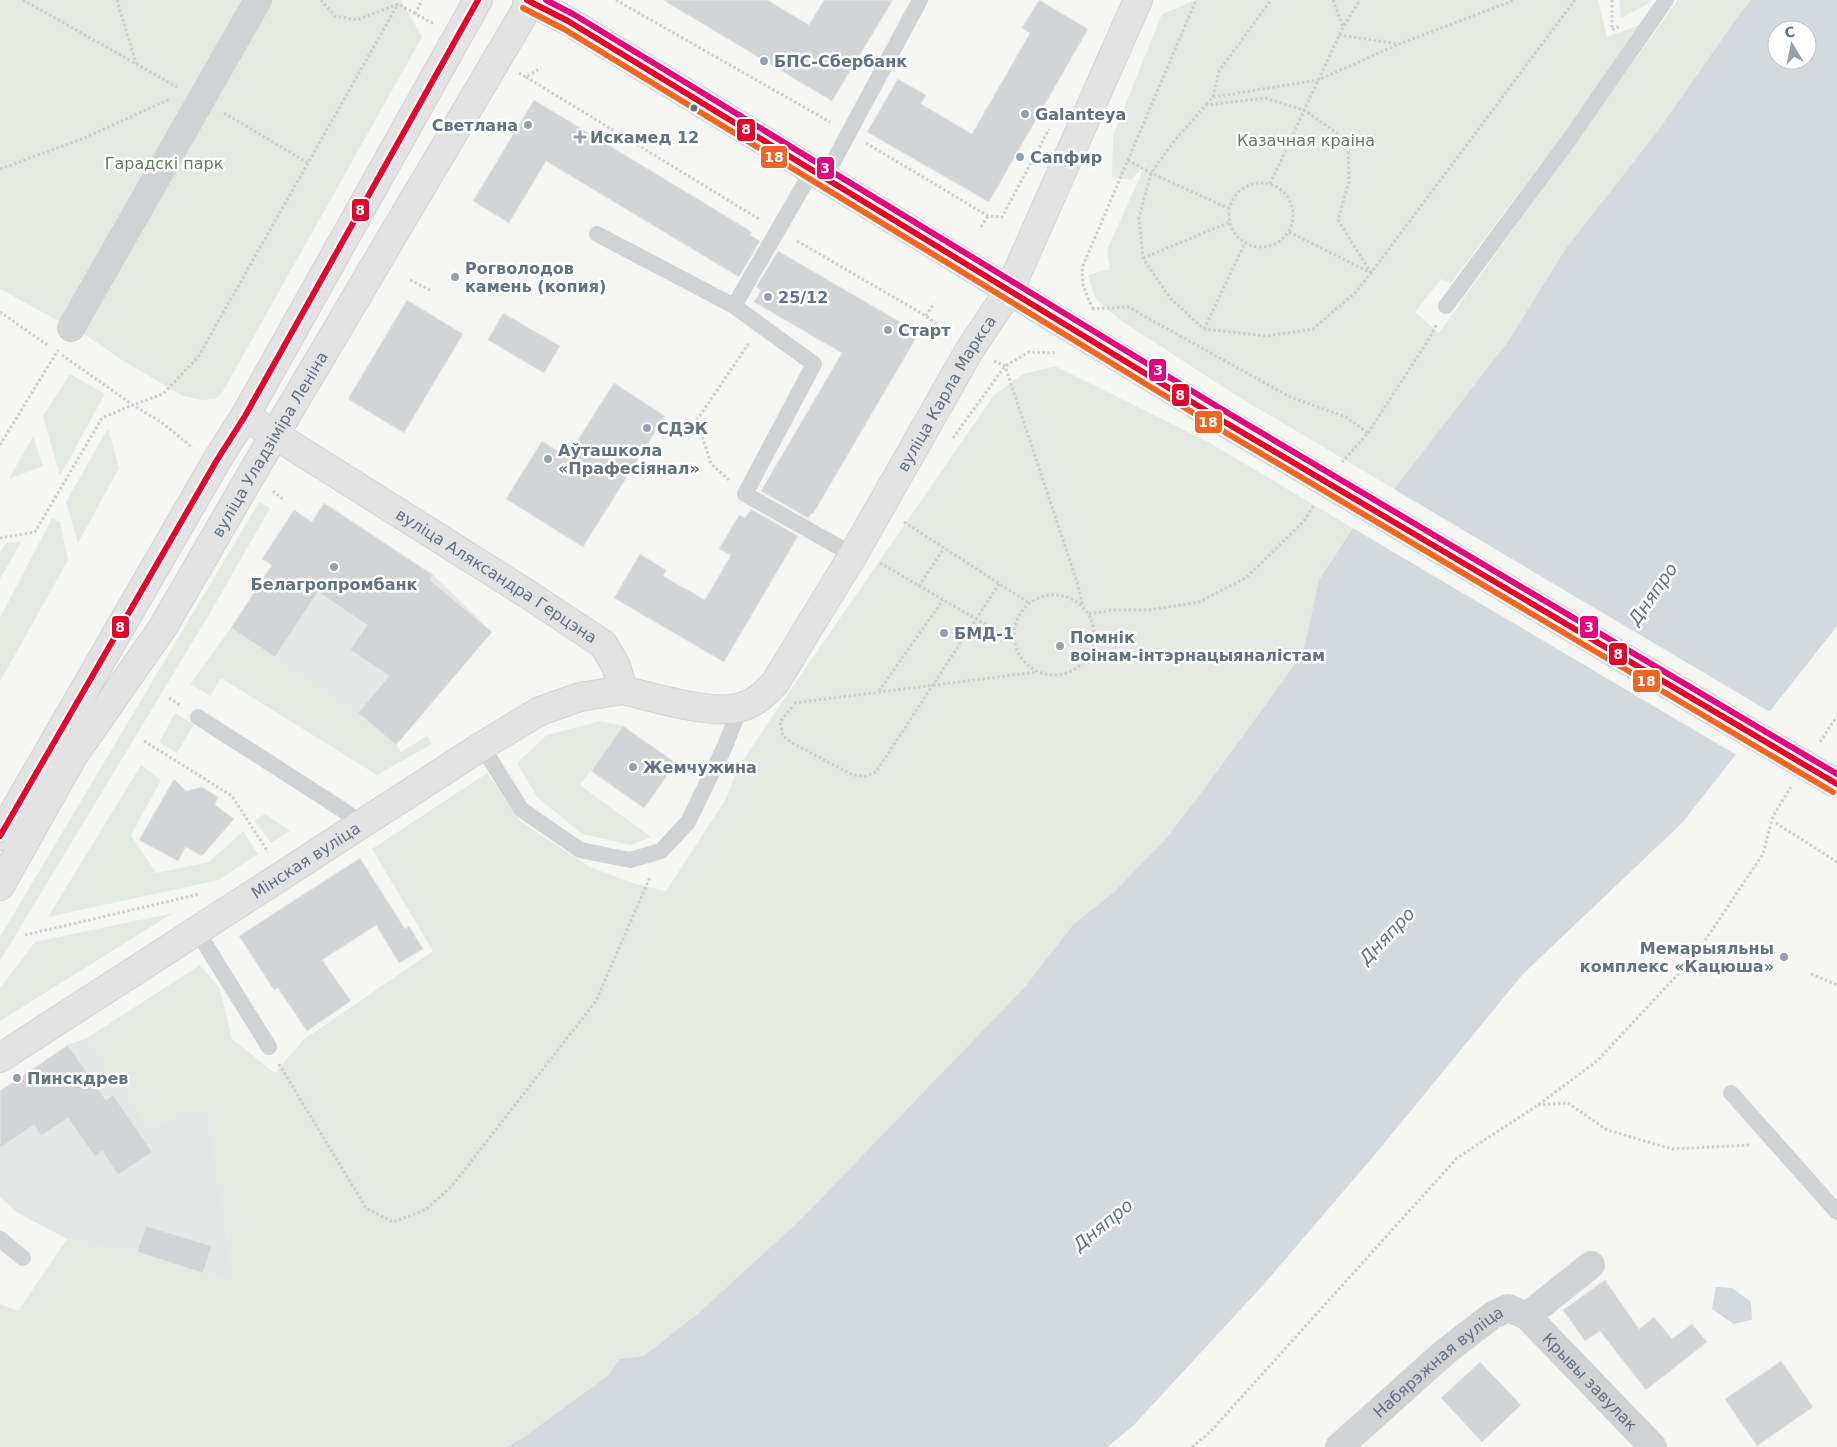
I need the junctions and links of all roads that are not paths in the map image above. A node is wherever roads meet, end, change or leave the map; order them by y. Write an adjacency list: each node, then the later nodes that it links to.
1 (258, 0): 12 (street)
2 (478, 0): 13 (main road)
3 (920, 0): 7 (lane)
4 (1138, 0): 9 (main road, вуліца Карла Маркса)
5 (1666, 0): 11 (lane)
6 (530, 1): 7 (main road); 14 (main road, вуліца Уладзіміра Леніна)
7 (818, 175): 9 (main road); 10 (lane)
8 (597, 234): 10 (lane)
9 (1010, 291): 15 (main road, вуліца Карла Маркса); 20 (main road, bridge)
10 (734, 306): 15 (lane)
11 (1446, 306)
12 (71, 328)
13 (245, 416): 14 (main road, вуліца Аляксандра Герцэна); 22 (main road)
14 (275, 436): 16 (main road, вуліца Аляксандра Герцэна); 23 (main road, вуліца Уладзіміра Леніна)
15 (853, 555): 17 (main road, вуліца Карла Маркса)
16 (623, 690): 17 (main road); 19 (main road, Мінская вуліца)
17 (740, 708): 19 (lane)
18 (198, 717): 21 (lane)
19 (482, 746): 21 (main road, Мінская вуліца)
20 (1837, 784)
21 (362, 824): 24 (main road, Мінская вуліца)
22 (0, 836)
23 (0, 886)
24 (197, 931): 25 (lane); 26 (main road, Мінская вуліца)
25 (269, 1047)
26 (0, 1058)
27 (1731, 1093): 28 (lane)
28 (1837, 1212)
29 (0, 1240): 30 (lane)
30 (23, 1258)
31 (1591, 1265): 32 (street, Набярэжная вуліца)
32 (1527, 1316): 33 (street, Набярэжная вуліца); 34 (street, Крывы завулак)
33 (1339, 1447)
34 (1653, 1447)

